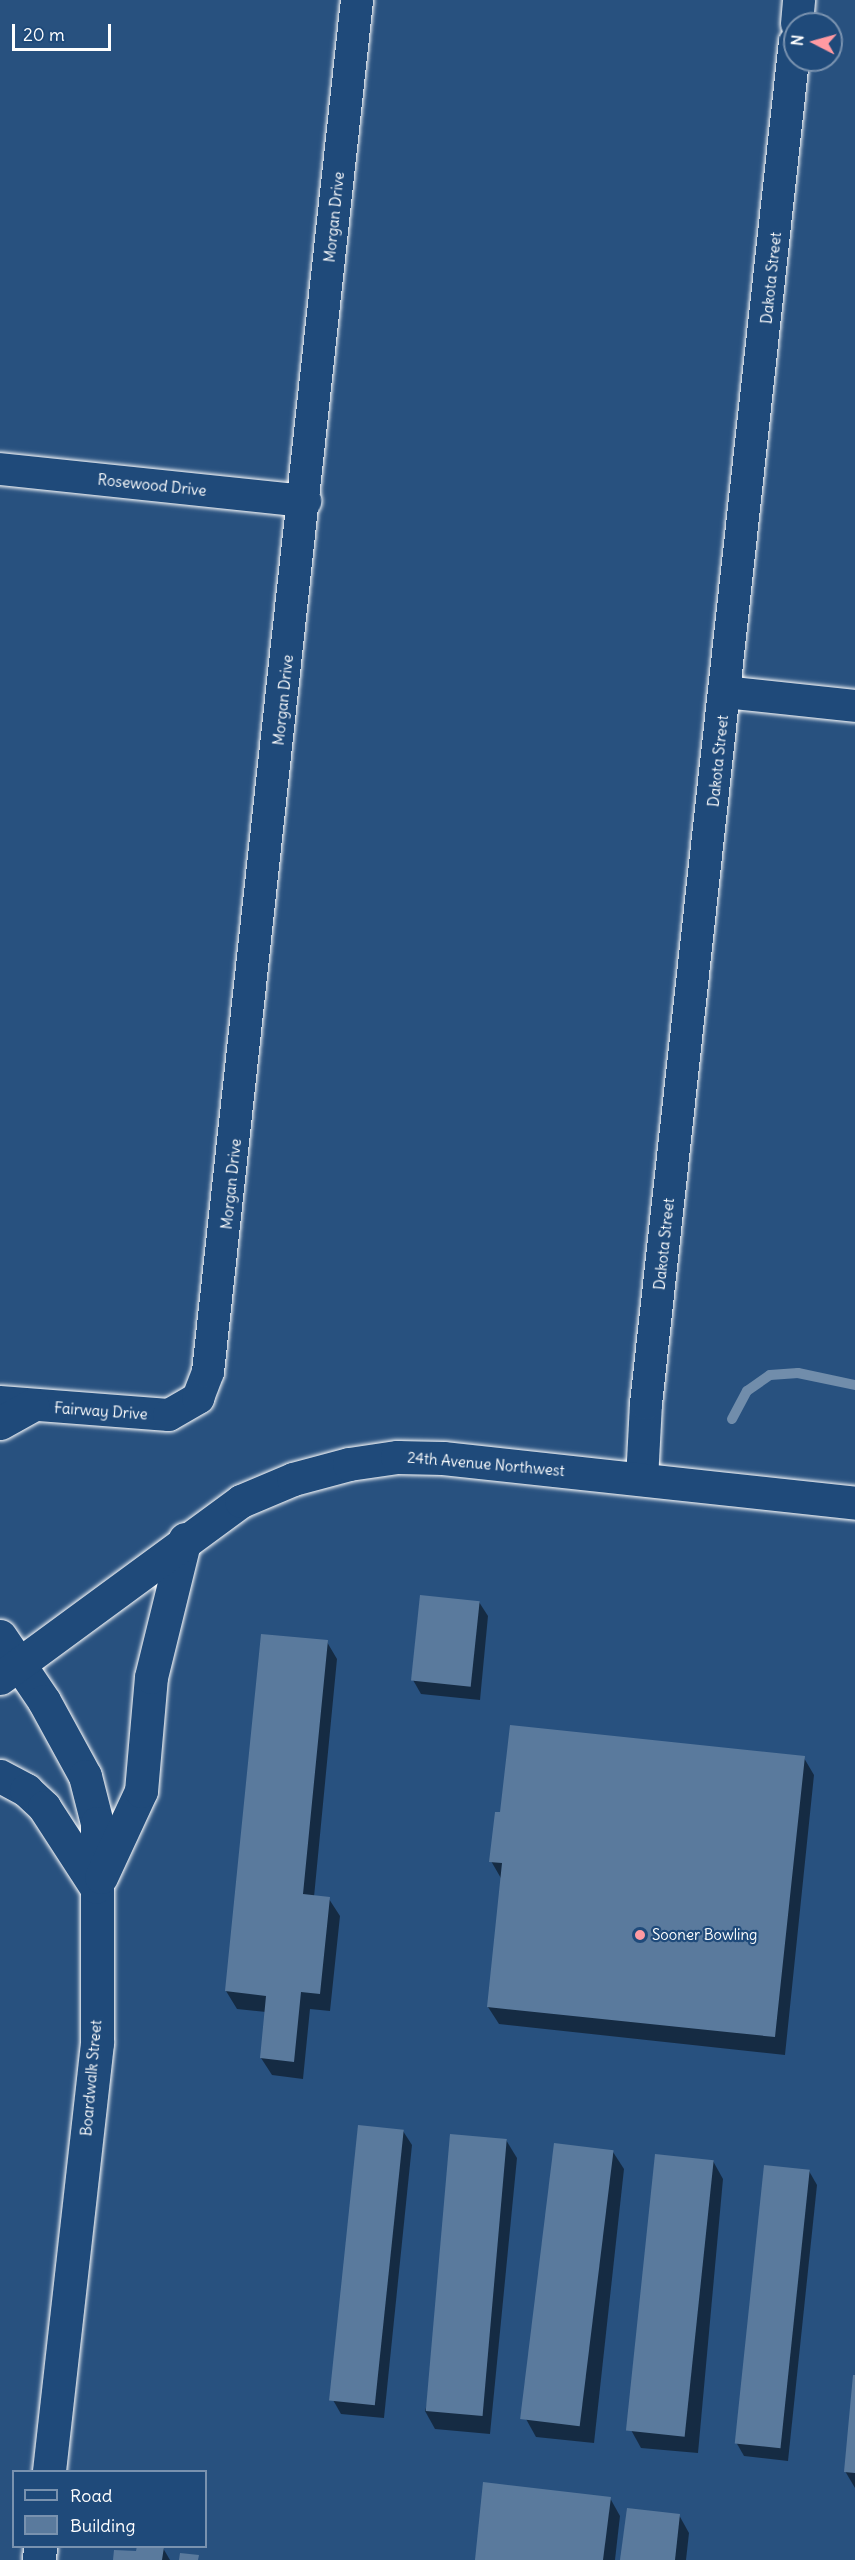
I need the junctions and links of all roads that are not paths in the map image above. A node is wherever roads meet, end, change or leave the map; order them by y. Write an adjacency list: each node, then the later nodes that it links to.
1 (357, 0): 4 (street, Morgan Drive)
2 (792, 72): 5 (street, Dakota Street)
3 (0, 469): 4 (street, Rosewood Drive)
4 (305, 501): 7 (street, Morgan Drive)
5 (725, 692): 6 (street); 11 (street, Dakota Street)
6 (855, 706)
7 (198, 1398): 9 (street, Fairway Drive)
8 (0, 1402): 9 (street, Fairway Drive)
9 (32, 1405): 10 (street)
10 (0, 1424)
11 (642, 1480): 12 (street, 24th Avenue Northwest); 13 (street, 24th Avenue Northwest)
12 (855, 1503)
13 (184, 1539): 15 (street, 24th Avenue Northwest); 17 (street)
14 (0, 1636): 15 (street, Boardwalk Street)
15 (10, 1670): 17 (street, Boardwalk Street)
16 (0, 1776): 17 (street)
17 (96, 1887): 18 (street, Boardwalk Street)
18 (49, 2470)

